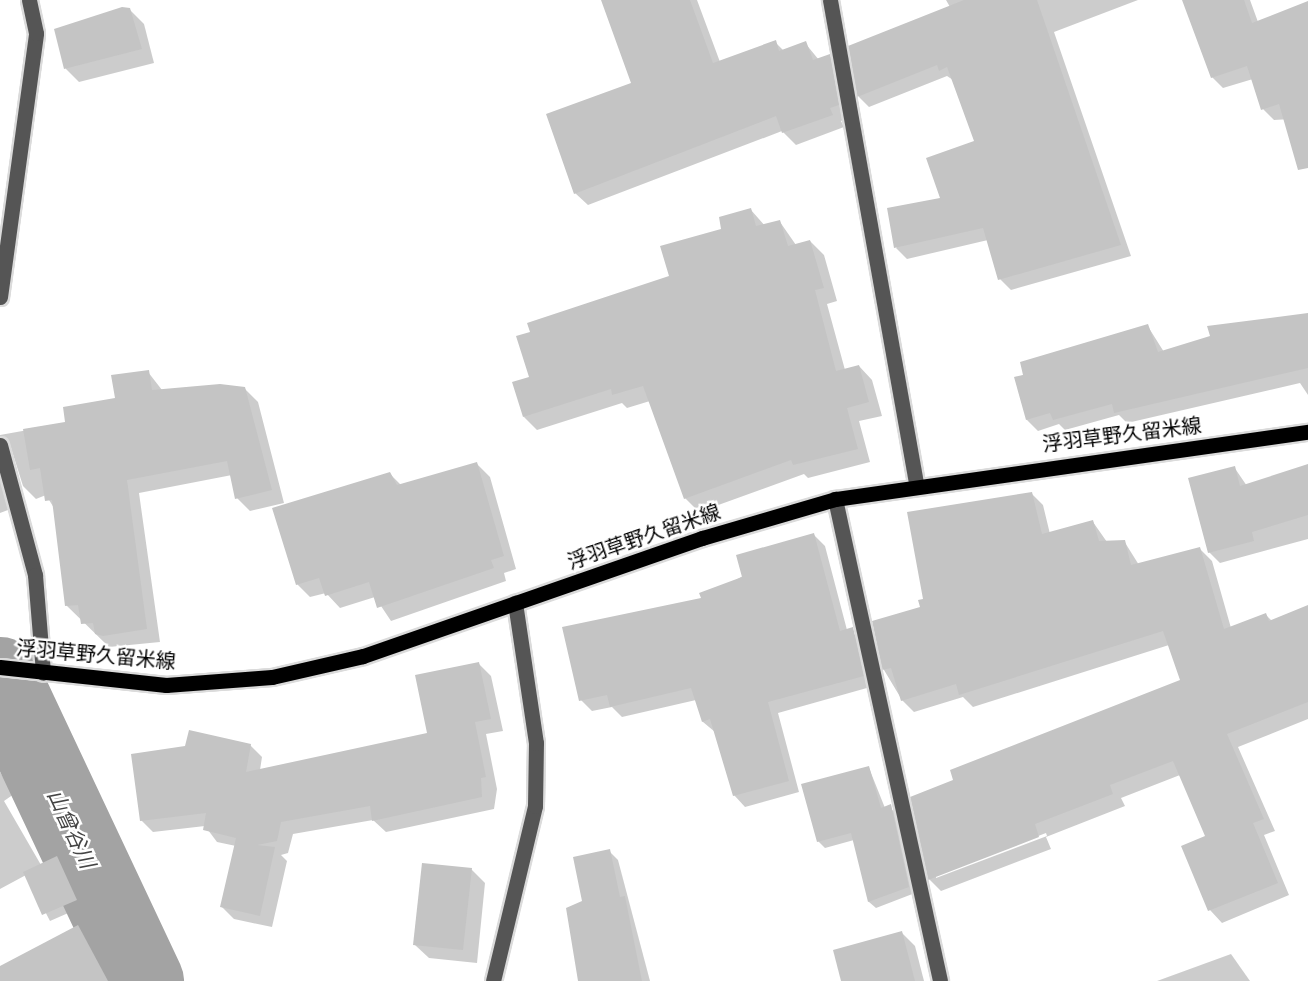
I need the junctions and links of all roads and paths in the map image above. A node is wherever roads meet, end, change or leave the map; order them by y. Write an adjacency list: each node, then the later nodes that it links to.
1 (29, 0): 3 (street)
2 (830, 0): 6 (street)
3 (0, 297)
4 (1308, 432): 6 (main road, 浮羽草野久留米線)
5 (0, 445): 10 (street)
6 (916, 485): 7 (main road, 浮羽草野久留米線)
7 (835, 499): 8 (main road, 浮羽草野久留米線); 12 (street)
8 (515, 603): 10 (main road, 浮羽草野久留米線); 11 (street)
9 (0, 668): 10 (main road, 浮羽草野久留米線)
10 (43, 673)
11 (493, 981)
12 (940, 981)

